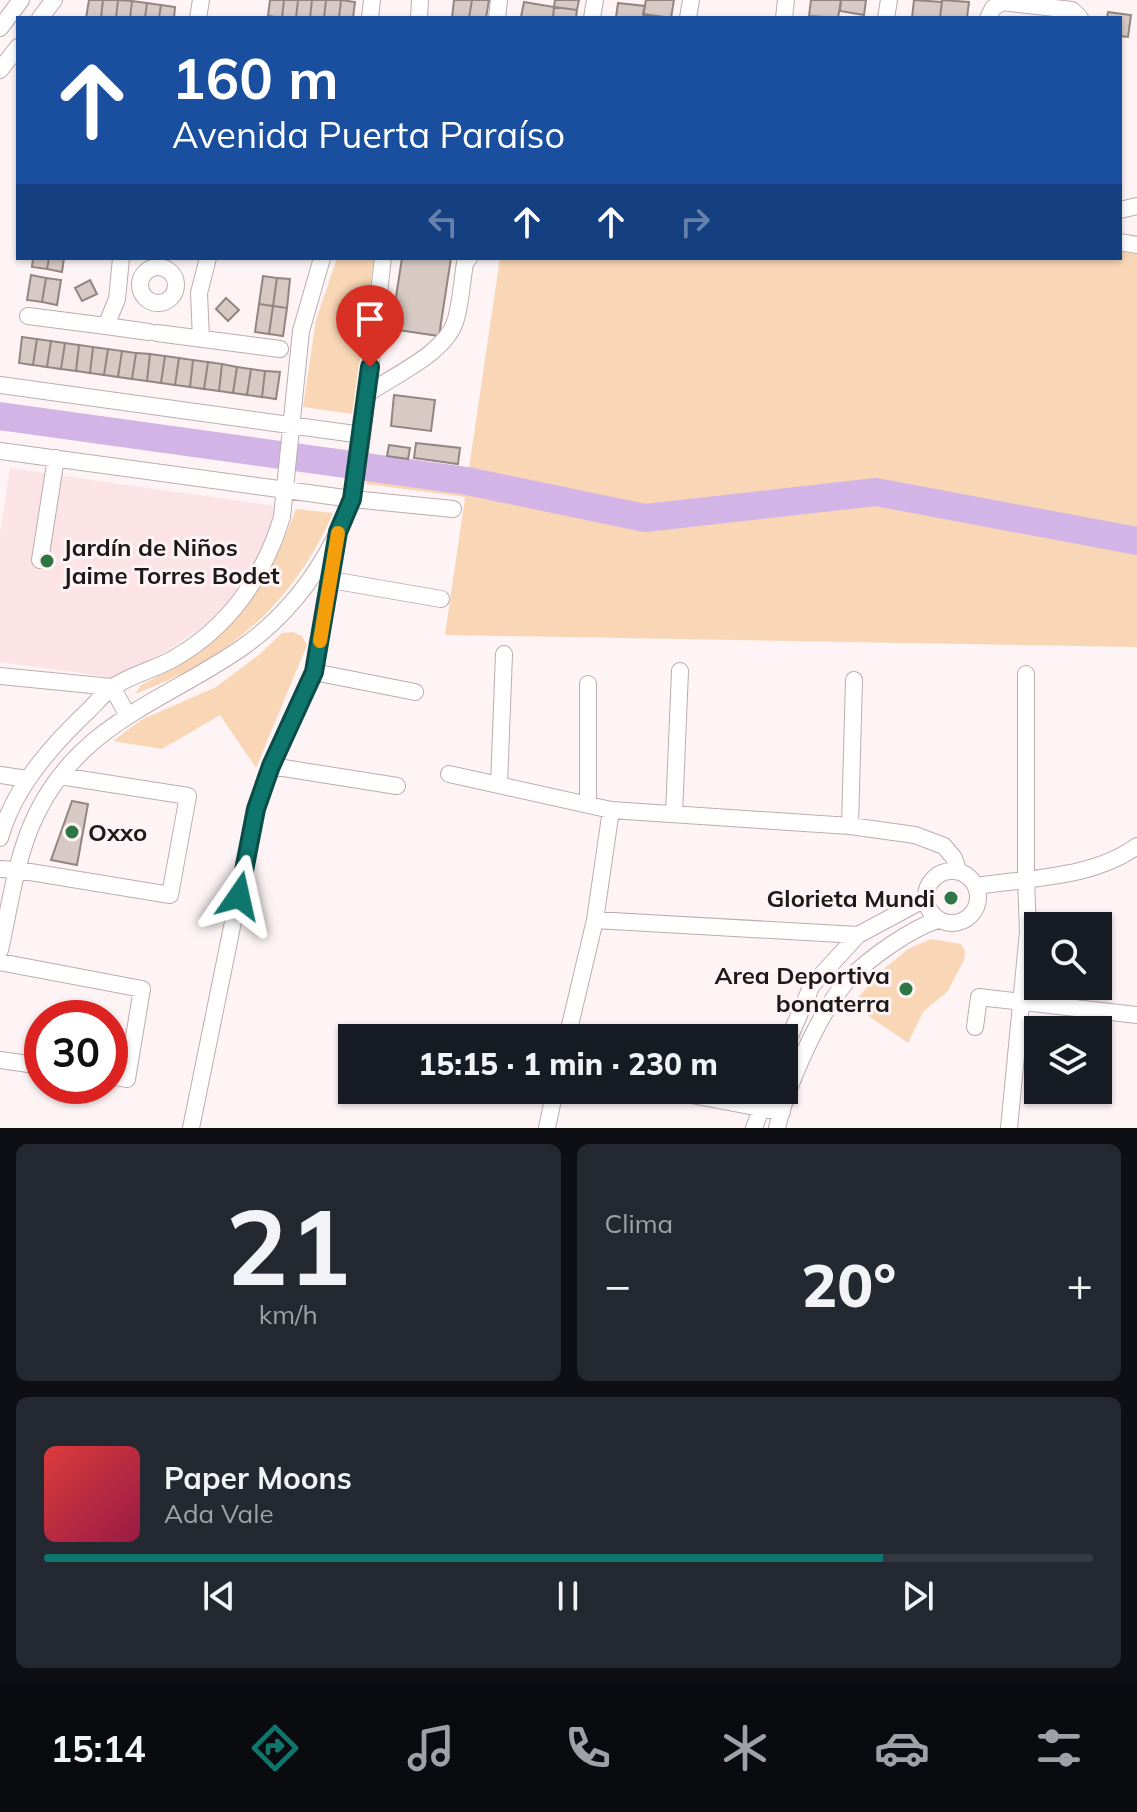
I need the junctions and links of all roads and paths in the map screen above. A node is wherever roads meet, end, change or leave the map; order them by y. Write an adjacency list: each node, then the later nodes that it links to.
1 (21, 0): 7 (street)
2 (54, 0): 4 (street)
3 (1038, 3): 5 (street); 6 (street)
4 (42, 16)
5 (989, 16)
6 (1078, 16)
7 (0, 28)
8 (16, 50): 9 (street)
9 (0, 70)
10 (121, 260): 16 (street)
11 (207, 260): 19 (street)
12 (321, 260): 26 (street)
13 (383, 260): 25 (street)
14 (467, 260): 25 (street)
15 (163, 263): 17 (street); 18 (street)
16 (120, 283): 17 (street); 21 (street)
17 (139, 286): 18 (street)
18 (175, 290): 19 (street)
19 (199, 293): 22 (street)
20 (28, 316): 21 (street)
21 (106, 326): 22 (street)
22 (201, 339): 23 (street)
23 (280, 349)
24 (0, 385): 26 (street)
25 (367, 394): 27 (street)
26 (290, 432): 27 (street); 30 (street)
27 (362, 435): 31 (street)
28 (0, 451): 29 (street)
29 (56, 458): 30 (street); 34 (street)
30 (285, 484): 31 (street); 44 (street)
31 (353, 492): 32 (street); 33 (street)
32 (453, 509)
33 (338, 532): 35 (street); 46 (street)
34 (40, 560)
35 (331, 580): 36 (street); 39 (street)
36 (441, 599)
37 (504, 654): 52 (street)
38 (680, 671): 56 (street)
39 (314, 672): 45 (street); 47 (street)
40 (1026, 674): 63 (street)
41 (0, 676): 44 (street)
42 (854, 680): 57 (street)
43 (588, 684): 54 (street)
44 (112, 687): 46 (street); 51 (street)
45 (415, 692)
46 (127, 714): 50 (street)
47 (271, 766): 53 (street); 84 (street)
48 (449, 774): 52 (street)
49 (0, 775): 51 (street)
50 (60, 776): 61 (street); 61 (street)
51 (28, 779): 58 (street)
52 (499, 785): 54 (street)
53 (397, 786)
54 (588, 805): 55 (street)
55 (611, 810): 56 (street); 66 (street)
56 (674, 814): 57 (street)
57 (850, 826): 62 (street)
58 (0, 838)
59 (1137, 846): 63 (street)
60 (0, 869): 61 (street)
61 (18, 870): 69 (street)
62 (958, 870): 64 (street); 65 (street)
63 (1026, 879): 64 (street); 71 (street)
64 (977, 886): 67 (street)
65 (925, 899): 67 (street); 68 (street)
66 (595, 920): 68 (street); 73 (street)
67 (938, 920): 83 (street)
68 (858, 935): 74 (street)
69 (0, 950)
70 (0, 962): 78 (street)
71 (1022, 1004): 72 (street); 75 (street); 87 (street)
72 (1137, 1015)
73 (570, 1024)
74 (795, 1024)
75 (975, 1027)
76 (0, 1060): 77 (street)
77 (24, 1063)
78 (128, 1073)
79 (552, 1104): 85 (street)
80 (740, 1104): 82 (street)
81 (763, 1104): 82 (street)
82 (761, 1108): 83 (street); 86 (street)
83 (779, 1120)
84 (191, 1128)
85 (547, 1128)
86 (754, 1128)
87 (1009, 1128)

